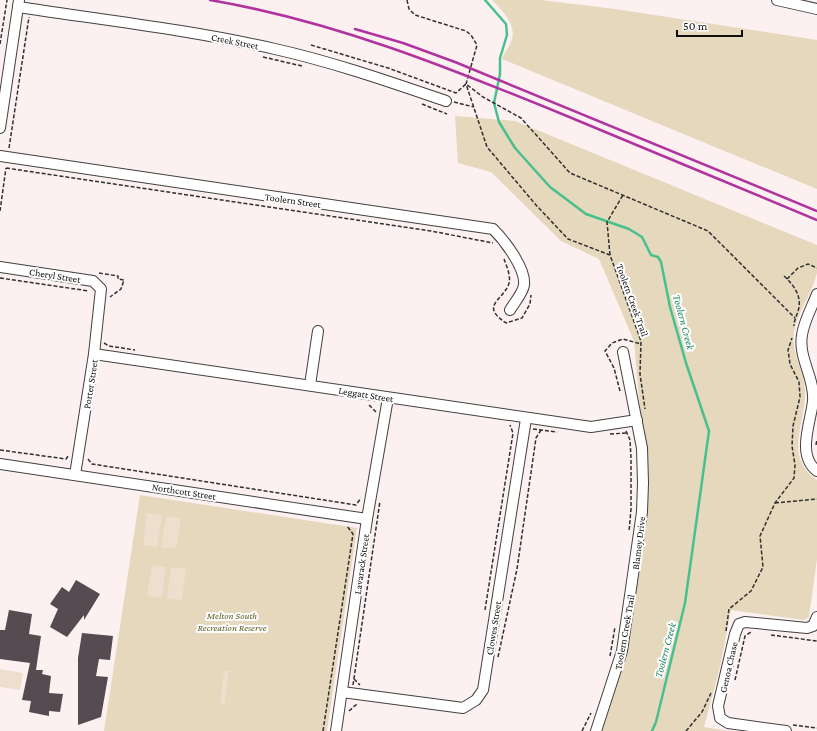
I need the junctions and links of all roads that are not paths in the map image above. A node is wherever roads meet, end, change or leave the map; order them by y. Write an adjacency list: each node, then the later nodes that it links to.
1 (777, 0): 3 (street)
2 (19, 4): 4 (street); 5 (street, Creek Street)
3 (817, 9)
4 (5, 68): 6 (street)
5 (446, 100)
6 (0, 126)
7 (4, 157): 11 (street, Toolern Street)
8 (0, 267): 9 (street, Cheryl Street)
9 (102, 293): 14 (street, Porter Street)
10 (817, 294): 15 (street)
11 (510, 310)
12 (318, 331): 16 (street)
13 (623, 352): 18 (street, Blamey Drive)
14 (98, 354): 16 (street, Leggatt Street); 22 (street, Porter Street)
15 (814, 378): 21 (street)
16 (310, 386): 17 (street, Leggatt Street)
17 (388, 398): 19 (street, Leggatt Street); 23 (street, Lavarack Street)
18 (641, 416): 19 (street, Leggatt Street); 28 (street, Blamey Drive)
19 (526, 419): 25 (street, Clowes Street)
20 (0, 464): 22 (street, Northcott Street)
21 (817, 471)
22 (75, 475): 23 (street, Northcott Street)
23 (367, 519): 25 (street, Lavarack Street)
24 (816, 624): 26 (street, Genoa Chase)
25 (347, 692): 27 (street, Lavarack Street)
26 (786, 727)
27 (336, 731)
28 (596, 731)

